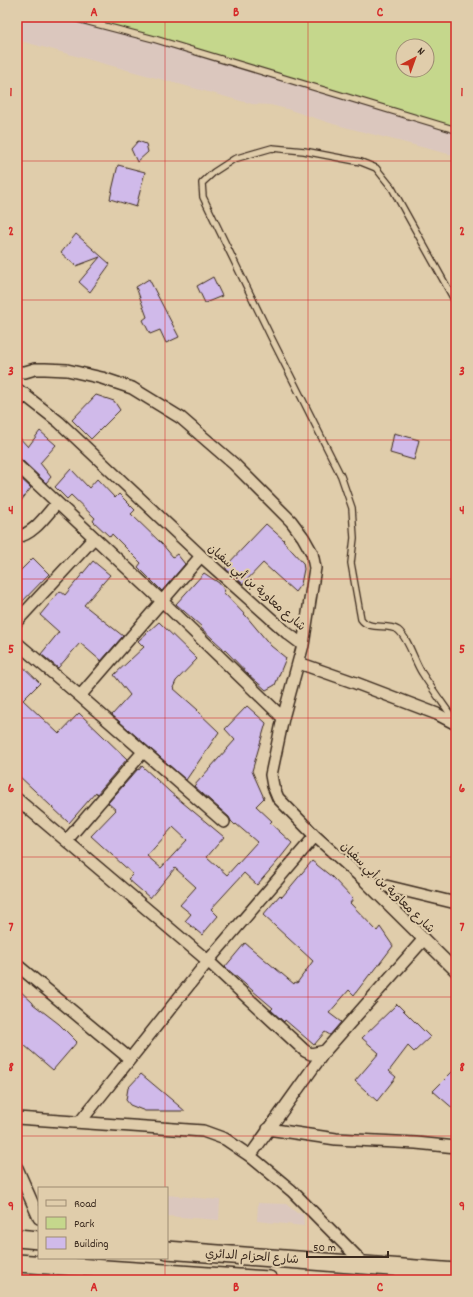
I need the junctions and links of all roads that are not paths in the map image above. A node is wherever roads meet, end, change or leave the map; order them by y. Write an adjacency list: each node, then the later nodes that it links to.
1 (70, 17): 2 (lane)
2 (456, 130)
3 (456, 303): 19 (lane)
4 (17, 372): 15 (street)
5 (21, 391): 6 (street); 11 (street, شارع معاوية بن أبي سفيان)
6 (17, 403)
7 (17, 465): 8 (street)
8 (57, 503): 9 (street); 10 (street)
9 (17, 537)
10 (94, 538): 12 (street); 13 (street)
11 (201, 556): 12 (street); 15 (street, شارع معاوية بن أبي سفيان)
12 (163, 602): 17 (street); 18 (street)
13 (17, 620)
14 (17, 643): 17 (street)
15 (303, 645): 16 (street, شارع معاوية بن أبي سفيان)
16 (299, 663): 18 (street, شارع معاوية بن أبي سفيان); 19 (street)
17 (80, 696): 20 (street)
18 (283, 718): 23 (street, شارع معاوية بن أبي سفيان)
19 (456, 723)
20 (144, 752): 22 (street); 24 (street)
21 (17, 799): 24 (street)
22 (224, 822)
23 (315, 836): 25 (street, شارع معاوية بن أبي سفيان); 28 (street)
24 (67, 840): 28 (street)
25 (365, 881): 26 (street); 27 (street, شارع معاوية بن أبي سفيان)
26 (456, 903)
27 (424, 940): 30 (street, شارع معاوية بن أبي سفيان); 31 (street)
28 (208, 961): 31 (street); 32 (street)
29 (17, 965): 32 (street)
30 (456, 971)
31 (325, 1051): 35 (street)
32 (130, 1059): 34 (street)
33 (17, 1118): 34 (street)
34 (80, 1122): 37 (street)
35 (268, 1129): 36 (street); 37 (street)
36 (456, 1147)
37 (250, 1156): 45 (street)
38 (17, 1168): 39 (street)
39 (38, 1216)
40 (17, 1238): 41 (main road)
41 (38, 1240)
42 (168, 1250): 45 (main road, شارع الحزام الدائري)
43 (17, 1263): 44 (main road, شارع الحزام الدائري)
44 (77, 1263): 47 (main road, شارع الحزام الدائري)
45 (365, 1265): 46 (main road, شارع الحزام الدائري)
46 (456, 1272)
47 (269, 1280)

